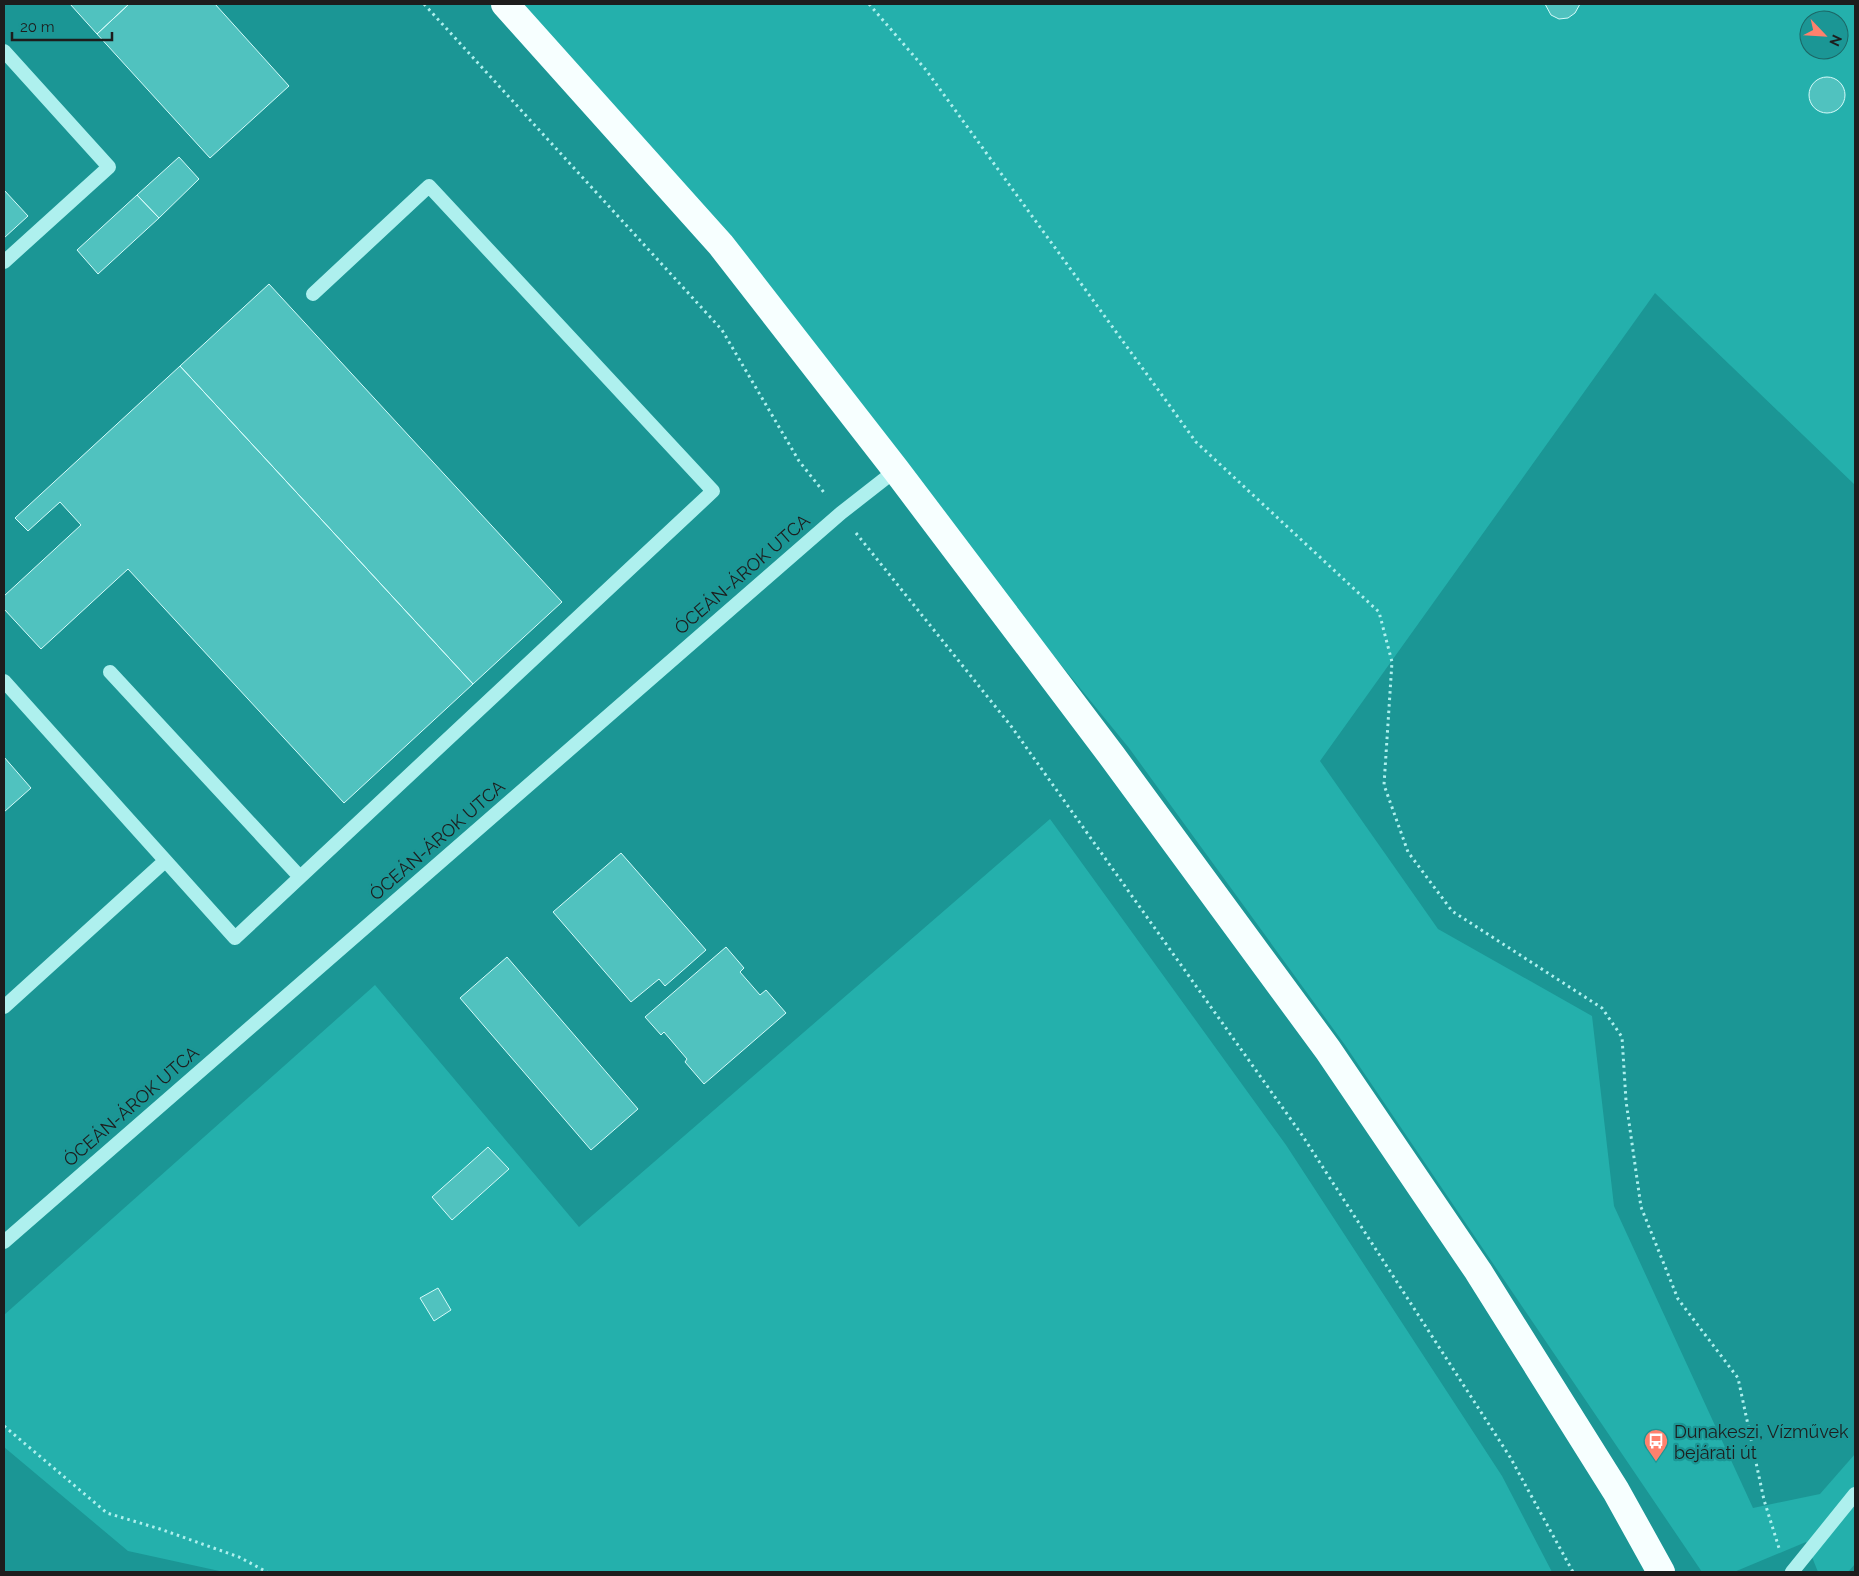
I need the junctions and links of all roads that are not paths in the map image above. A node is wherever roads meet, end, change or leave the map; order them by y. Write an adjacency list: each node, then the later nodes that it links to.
1 (505, 4): 5 (main road)
2 (4, 50): 3 (lane)
3 (4, 262)
4 (313, 294): 9 (lane)
5 (896, 470): 11 (lane, ÓCEÁN-ÁROK UTCA); 13 (main road)
6 (110, 672): 9 (lane)
7 (4, 681): 8 (lane)
8 (166, 861): 9 (lane); 10 (lane)
9 (300, 876)
10 (4, 1007)
11 (4, 1242)
12 (1855, 1494): 14 (lane)
13 (1661, 1572)
14 (1792, 1572)

